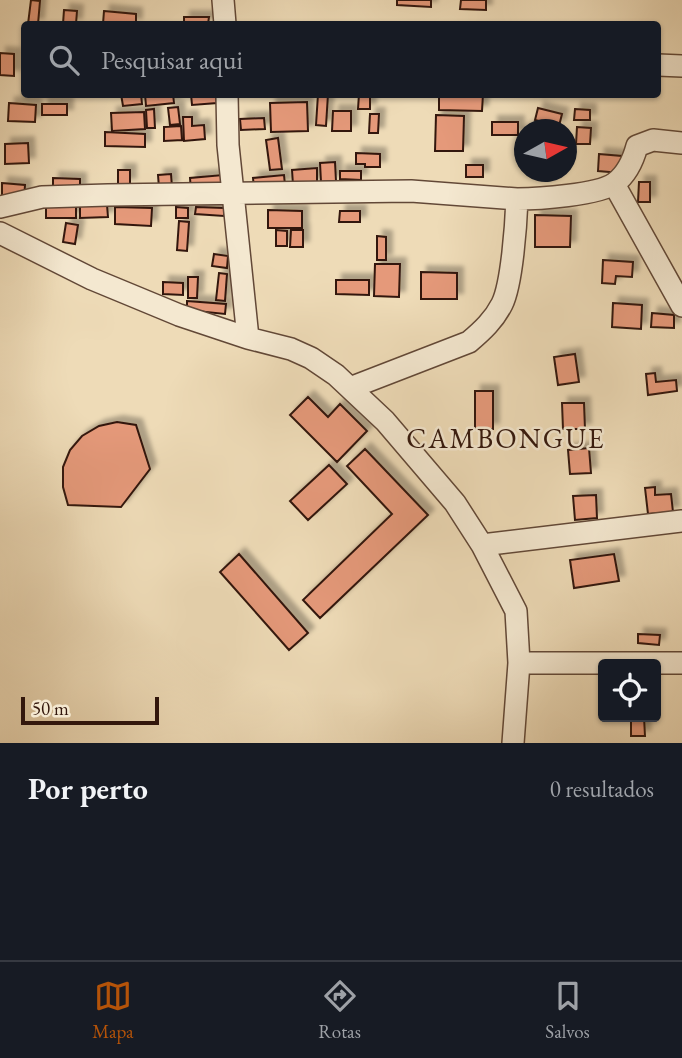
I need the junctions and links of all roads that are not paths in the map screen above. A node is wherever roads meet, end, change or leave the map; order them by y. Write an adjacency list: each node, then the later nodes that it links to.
1 (223, 0): 2 (street)
2 (225, 21)
3 (661, 65): 4 (street)
4 (682, 66)
5 (226, 98): 8 (street)
6 (682, 143): 7 (street)
7 (614, 184): 9 (street); 12 (street)
8 (232, 194): 9 (street); 10 (street); 13 (street)
9 (517, 199): 14 (street)
10 (0, 207)
11 (0, 233): 13 (street)
12 (682, 306)
13 (248, 338): 14 (street)
14 (350, 388): 16 (street)
15 (682, 521): 16 (street)
16 (482, 545): 17 (street)
17 (519, 663): 18 (street); 19 (street)
18 (682, 663)
19 (513, 743)

